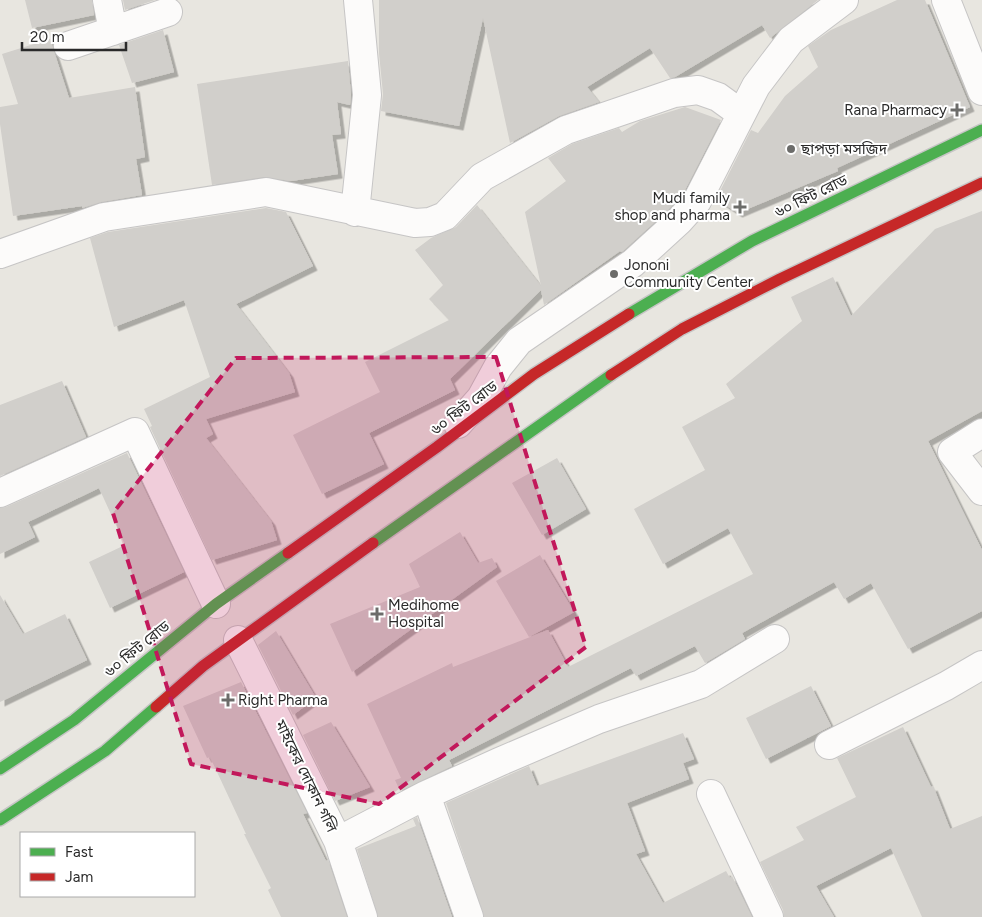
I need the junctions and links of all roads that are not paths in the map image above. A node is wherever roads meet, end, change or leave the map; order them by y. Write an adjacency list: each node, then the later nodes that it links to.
1 (107, 0): 6 (street)
2 (358, 0): 12 (street)
3 (844, 0): 9 (street)
4 (946, 0): 8 (street)
5 (168, 12): 6 (street)
6 (113, 31): 7 (street)
7 (68, 46)
8 (982, 91)
9 (740, 113): 12 (street); 15 (street)
10 (982, 130): 15 (street, ৬০ ফিট রোড)
11 (982, 183): 19 (street)
12 (355, 212): 13 (street)
13 (0, 254)
14 (982, 433): 16 (street)
15 (437, 447): 18 (street, ৬০ ফিট রোড)
16 (982, 490)
17 (0, 493): 18 (street)
18 (218, 608): 23 (street, ৬০ ফিট রোড)
19 (236, 636): 26 (street); 27 (street, মাইকের দোকান গলি)
20 (775, 639): 25 (street)
21 (982, 665): 22 (street)
22 (828, 744)
23 (0, 770)
24 (711, 794): 28 (street)
25 (426, 795): 27 (street); 30 (street)
26 (0, 820)
27 (338, 841): 29 (street, মাইকের দোকান গলি)
28 (765, 916)
29 (362, 917)
30 (469, 917)

